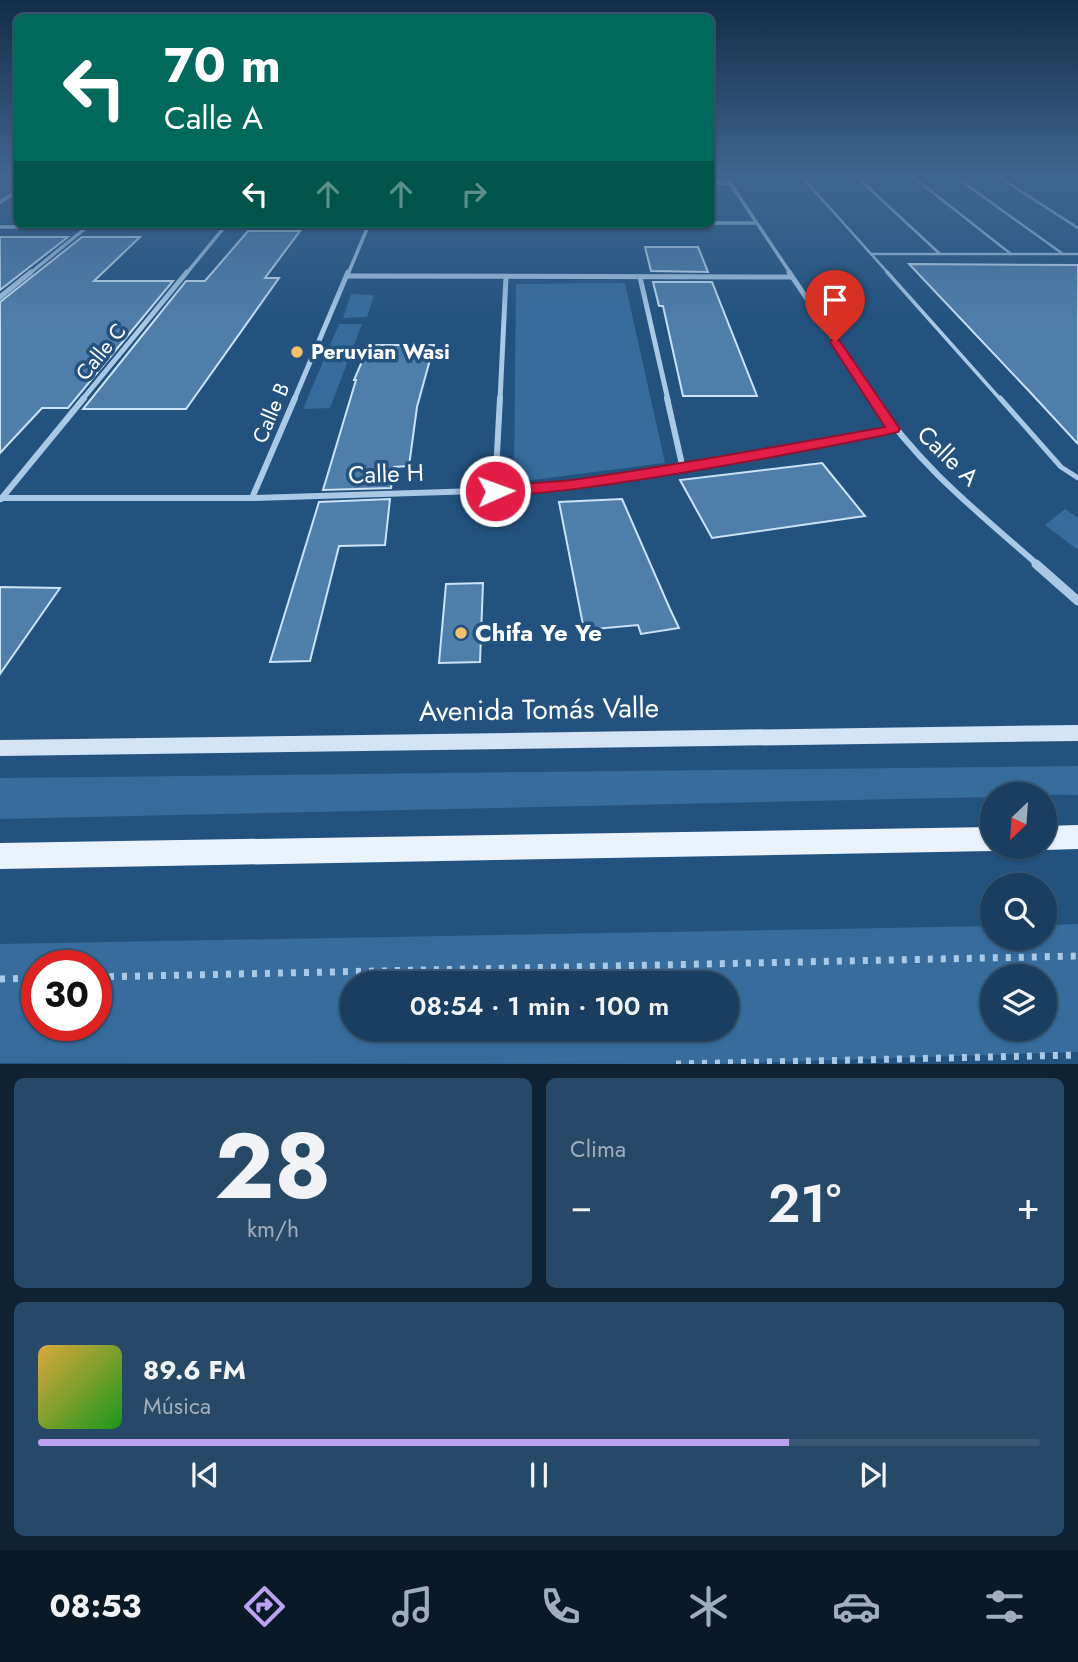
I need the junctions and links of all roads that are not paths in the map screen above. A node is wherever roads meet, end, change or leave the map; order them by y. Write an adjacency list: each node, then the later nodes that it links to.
1 (758, 227): 17 (street, Calle A)
2 (846, 227): 9 (lane)
3 (911, 227): 10 (lane)
4 (976, 227): 11 (lane)
5 (1025, 227): 12 (lane)
6 (85, 228): 18 (street)
7 (224, 228): 24 (street, Calle C)
8 (367, 228): 14 (street, Calle B)
9 (871, 254): 10 (lane); 21 (lane)
10 (940, 254): 11 (lane)
11 (1011, 254): 12 (lane)
12 (1063, 254): 13 (lane)
13 (1078, 254)
14 (346, 276): 15 (street); 23 (street, Calle B)
15 (506, 277): 16 (street); 22 (street)
16 (640, 277): 17 (street); 20 (street)
17 (792, 277): 19 (street, Calle A)
18 (0, 297)
19 (894, 429): 20 (street, Calle H); 25 (street, Calle A)
20 (683, 468): 22 (street, Calle H)
21 (1078, 478)
22 (495, 491): 23 (street, Calle H)
23 (252, 498): 24 (street, Calle H)
24 (1, 499)
25 (1078, 601)
26 (1078, 733): 27 (main road, Avenida Tomás Valle)
27 (0, 748)
28 (1078, 837): 29 (main road)
29 (1057, 838)
30 (980, 839): 31 (main road)
31 (0, 856)

